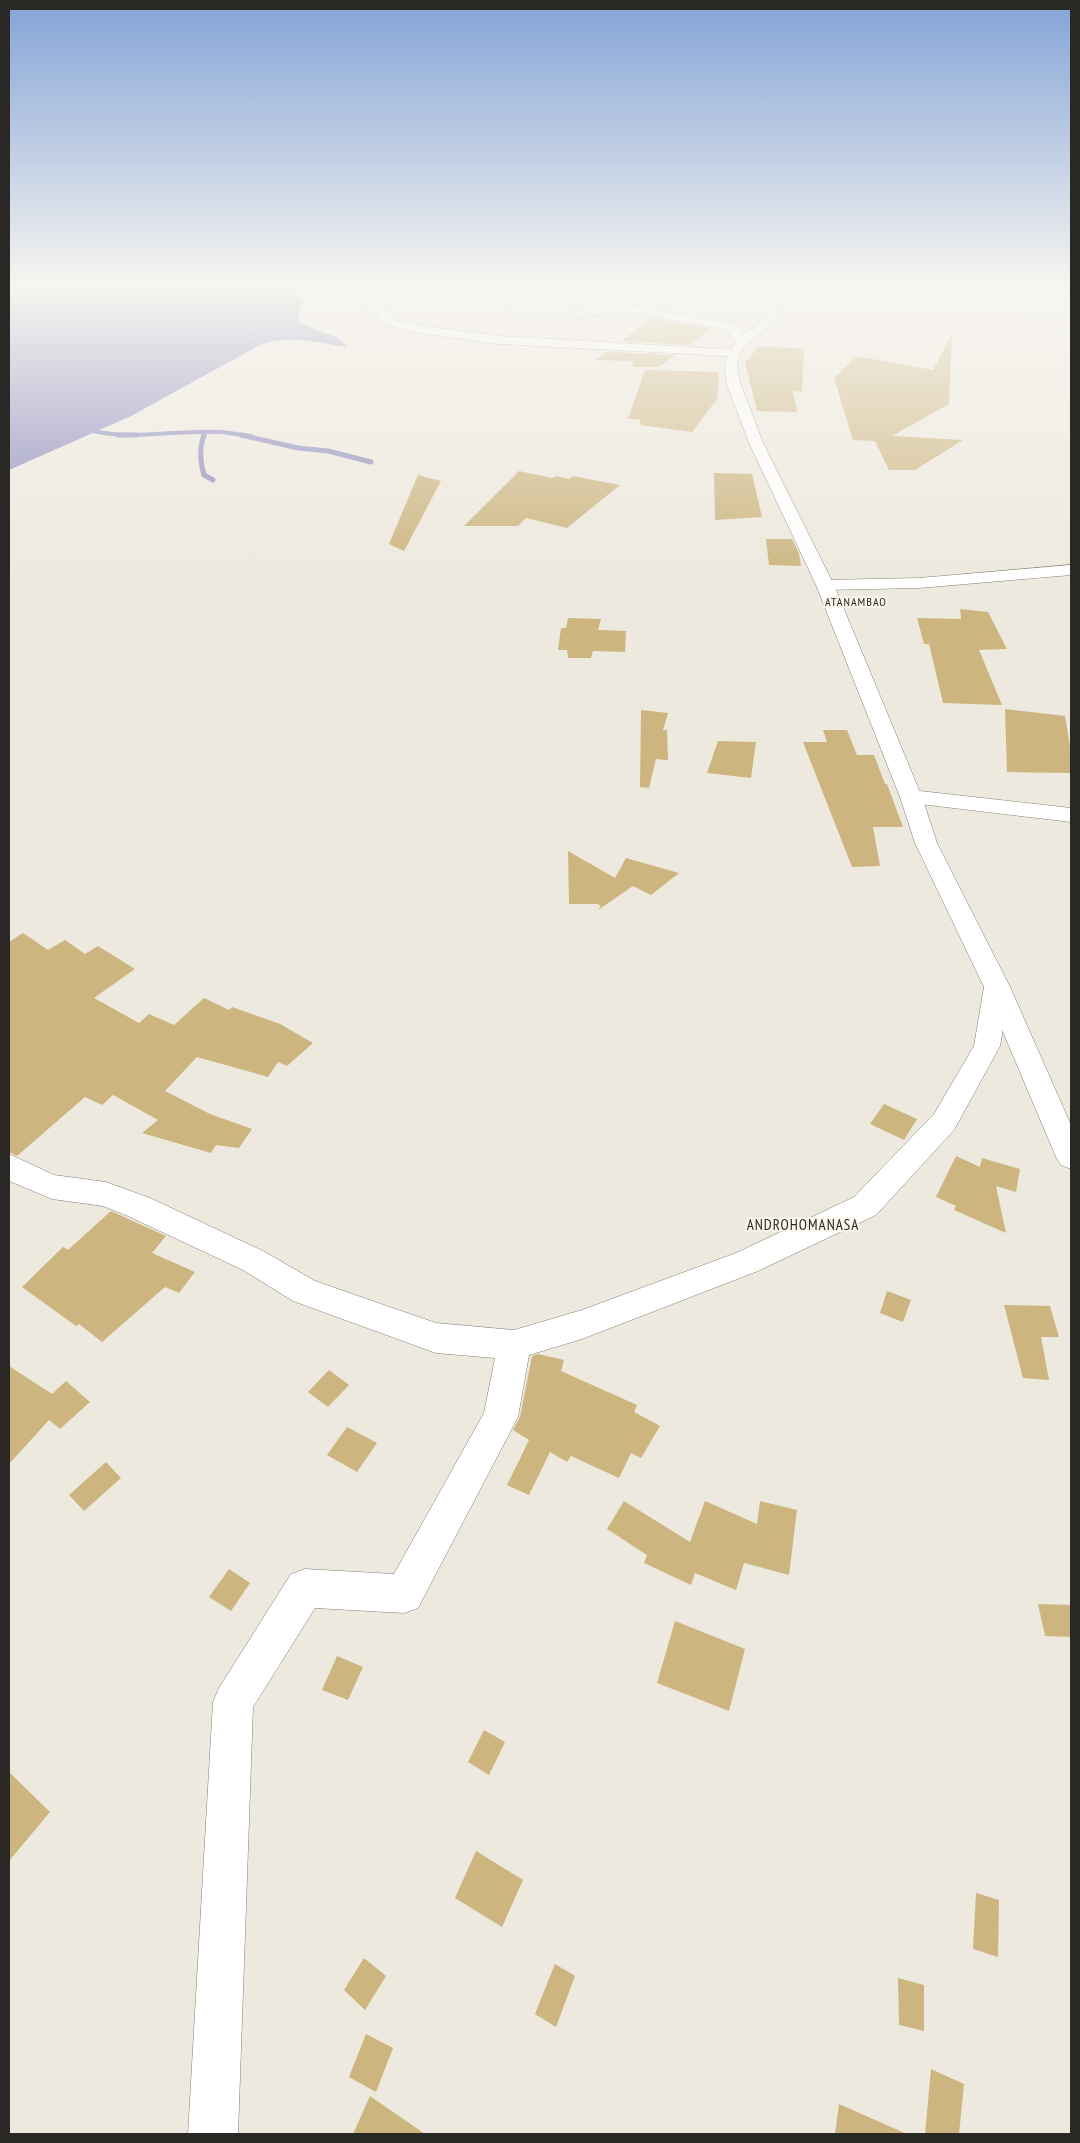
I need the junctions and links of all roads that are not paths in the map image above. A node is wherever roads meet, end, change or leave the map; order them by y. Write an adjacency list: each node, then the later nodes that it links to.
1 (734, 385): 3 (street)
2 (1071, 570): 3 (street)
3 (825, 585): 4 (street)
4 (911, 797): 5 (street); 6 (street)
5 (1071, 815)
6 (997, 987): 7 (street); 9 (street)
7 (1071, 1157)
8 (9, 1166): 9 (street)
9 (514, 1346): 10 (street)
10 (213, 2134)

